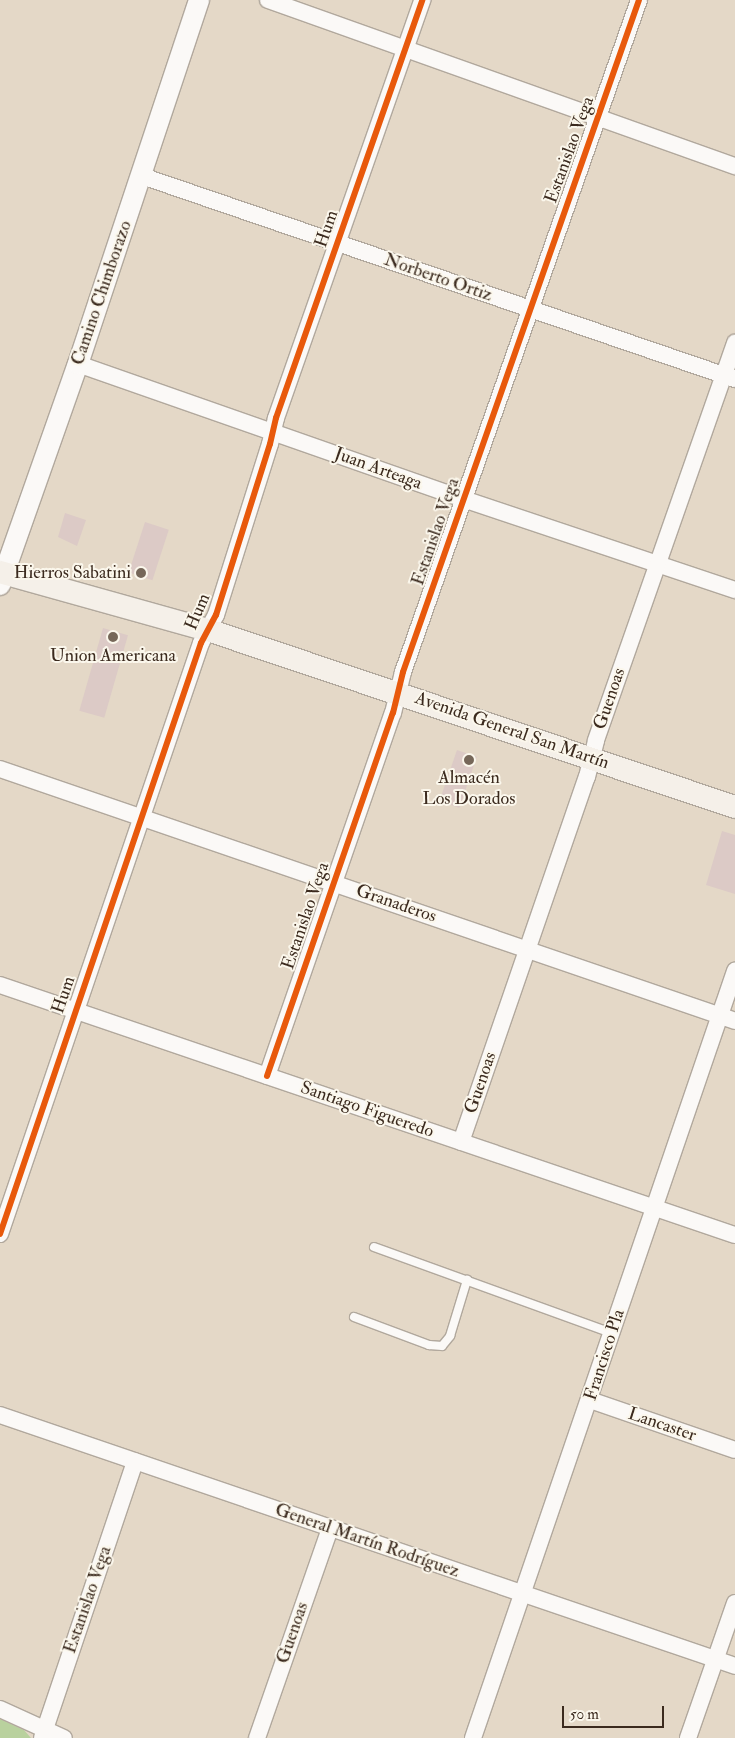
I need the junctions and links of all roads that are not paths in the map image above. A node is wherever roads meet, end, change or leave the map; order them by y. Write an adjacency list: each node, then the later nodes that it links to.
1 (200, 0): 8 (street, Camino Chimborazo)
2 (268, 0): 5 (street)
3 (422, 0): 5 (street, Hum)
4 (639, 0): 6 (street, Estanislao Vega)
5 (405, 50): 6 (street); 9 (street, Hum)
6 (597, 119): 7 (street); 10 (street, Estanislao Vega)
7 (735, 166)
8 (142, 176): 9 (street, Norberto Ortiz); 12 (street, Camino Chimborazo)
9 (338, 244): 10 (street, Norberto Ortiz); 14 (street, Hum)
10 (529, 308): 13 (street, Norberto Ortiz); 15 (street, Estanislao Vega)
11 (735, 343): 13 (street, Guenoas)
12 (78, 364): 14 (street, Juan Arteaga); 17 (street, Camino Chimborazo)
13 (729, 377): 16 (street, Guenoas)
14 (273, 432): 15 (street, Juan Arteaga); 19 (street, Hum)
15 (463, 500): 16 (street, Juan Arteaga); 20 (street, Estanislao Vega)
16 (658, 563): 18 (street, Juan Arteaga); 21 (street, Guenoas)
17 (2, 577): 19 (main road, Avenida General San Martín)
18 (735, 590)
19 (208, 630): 20 (main road, Avenida General San Martín); 24 (street, Hum)
20 (398, 692): 21 (main road, Avenida General San Martín); 25 (street, Estanislao Vega)
21 (592, 758): 23 (main road, Avenida General San Martín); 26 (street, Guenoas)
22 (0, 769): 24 (street, Granaderos)
23 (735, 807)
24 (141, 816): 25 (street, Granaderos); 29 (street, Hum)
25 (333, 883): 26 (street, Granaderos); 31 (street, Estanislao Vega)
26 (526, 949): 30 (street, Granaderos); 32 (street, Guenoas)
27 (735, 971): 30 (street, Francisco Pla)
28 (0, 985): 29 (street, Santiago Figueredo)
29 (75, 1011): 31 (street, Santiago Figueredo); 33 (street, Hum)
30 (728, 1018): 34 (street, Francisco Pla)
31 (267, 1076): 32 (street, Santiago Figueredo)
32 (461, 1142): 34 (street, Santiago Figueredo)
33 (6, 1201): 35 (street, Hum)
34 (654, 1208): 36 (street, Santiago Figueredo); 40 (street, Francisco Pla)
35 (0, 1234)
36 (735, 1236)
37 (374, 1247): 38 (lane)
38 (467, 1280): 39 (lane); 40 (lane)
39 (354, 1317)
40 (612, 1333): 41 (street, Francisco Pla)
41 (590, 1400): 43 (street, Lancaster); 46 (street, Francisco Pla)
42 (0, 1415): 44 (street, General Martín Rodríguez)
43 (735, 1450)
44 (135, 1461): 45 (street, General Martín Rodríguez); 51 (street, Estanislao Vega)
45 (330, 1528): 46 (street, General Martín Rodríguez); 53 (street, Guenoas)
46 (523, 1594): 48 (street, General Martín Rodríguez); 54 (street, Francisco Pla)
47 (735, 1603): 48 (street)
48 (715, 1659): 49 (street, General Martín Rodríguez); 55 (street)
49 (735, 1666)
50 (0, 1709): 51 (street)
51 (43, 1734): 52 (street)
52 (64, 1738)
53 (257, 1738)
54 (473, 1738)
55 (688, 1738)

